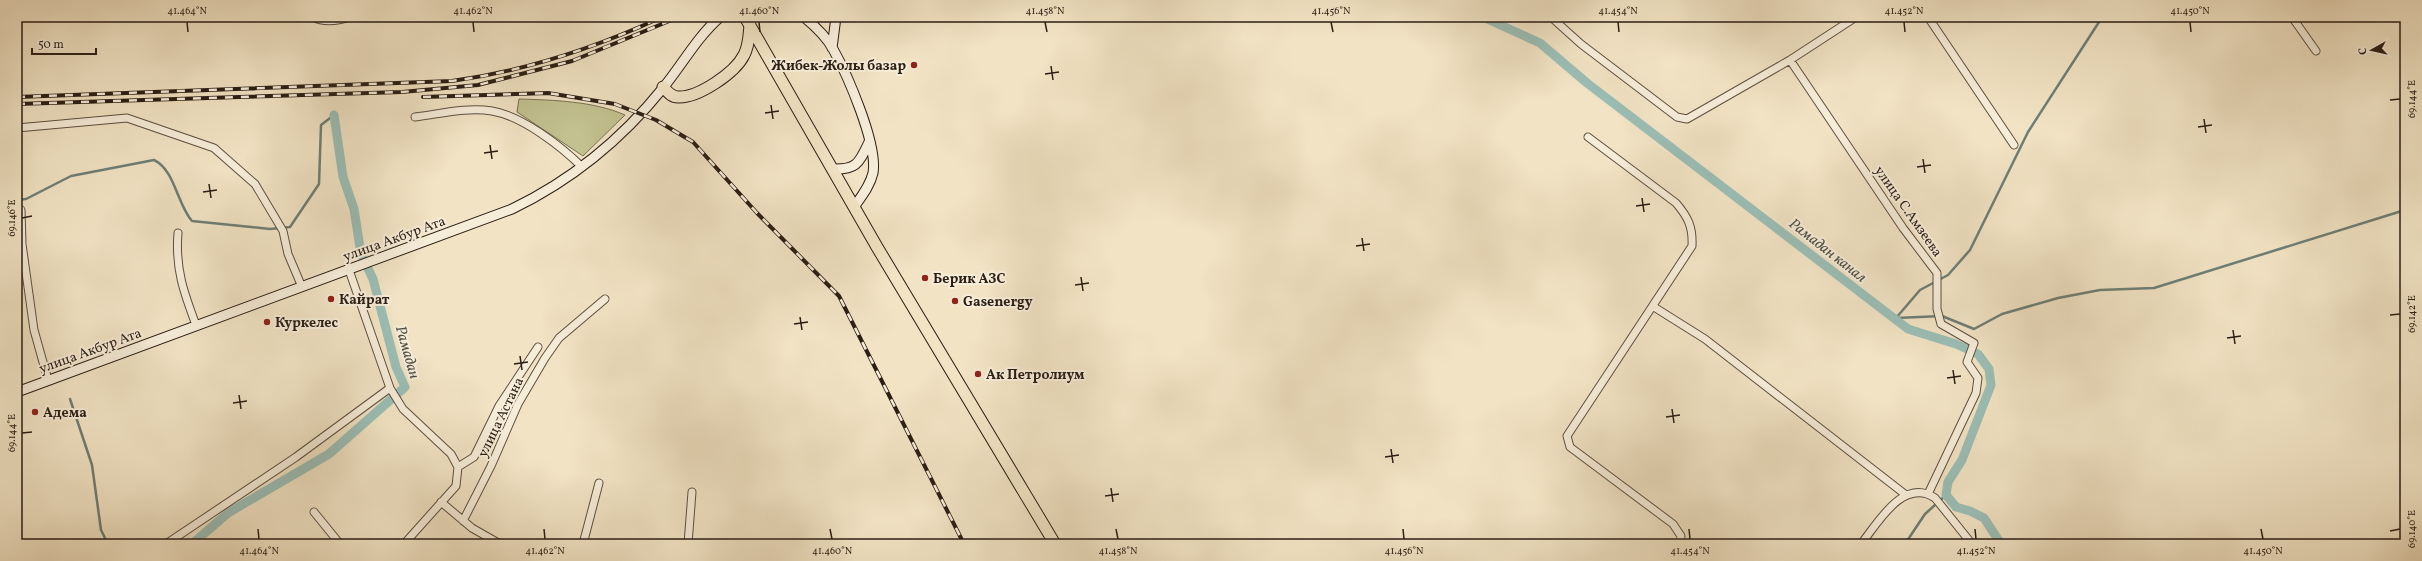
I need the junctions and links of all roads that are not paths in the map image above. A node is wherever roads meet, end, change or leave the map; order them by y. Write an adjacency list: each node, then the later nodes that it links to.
1 (313, 17): 2 (street)
2 (350, 17)
3 (720, 17): 14 (main road, улица Акбур Ата)
4 (804, 17): 11 (main road)
5 (836, 17): 11 (main road)
6 (1551, 17): 13 (street)
7 (1856, 17): 13 (street)
8 (1928, 17): 19 (street)
9 (2292, 17): 12 (street)
10 (748, 22): 14 (highway); 21 (highway)
11 (832, 48): 18 (main road)
12 (2316, 51)
13 (1790, 60): 37 (street, улица С.Амзеева)
14 (663, 87): 20 (main road, улица Акбур Ата)
15 (416, 117): 20 (street)
16 (17, 128): 26 (street)
17 (1588, 137): 28 (street)
18 (869, 142): 21 (main road); 22 (main road)
19 (2014, 145)
20 (582, 167): 25 (main road, улица Акбур Ата)
21 (832, 169): 22 (highway)
22 (854, 207): 48 (highway)
23 (21, 210): 31 (street)
24 (178, 233): 29 (street)
25 (349, 270): 26 (main road, улица Акбур Ата); 32 (street, улица Астана)
26 (302, 287): 29 (main road, улица Акбур Ата)
27 (605, 299): 41 (street, улица Астана)
28 (1654, 306): 38 (street); 49 (street)
29 (196, 326): 31 (main road, улица Акбур Ата)
30 (538, 347): 34 (street, улица Астана)
31 (48, 380): 33 (main road, улица Акбур Ата)
32 (390, 388): 34 (street, улица Астана); 42 (street)
33 (17, 392)
34 (458, 467): 39 (street, улица Астана)
35 (599, 483): 46 (street)
36 (692, 492): 47 (street)
37 (1928, 494): 38 (street); 51 (street)
38 (1906, 495): 50 (street)
39 (442, 502): 41 (street); 44 (street, улица Астана)
40 (314, 512): 43 (street)
41 (463, 521): 45 (street)
42 (166, 544)
43 (340, 544)
44 (404, 544)
45 (500, 544)
46 (583, 544)
47 (688, 544)
48 (1055, 544)
49 (1680, 544)
50 (1861, 544)
51 (1972, 544)

